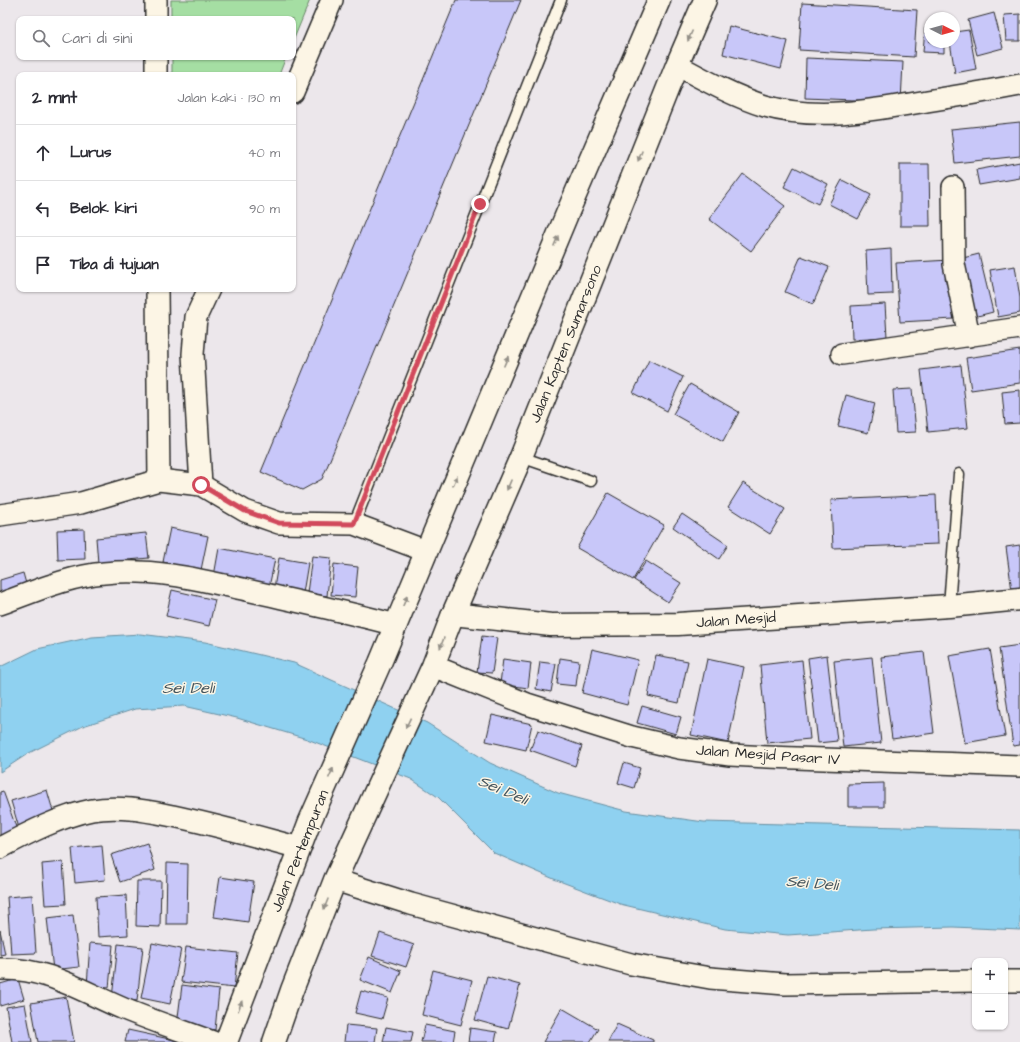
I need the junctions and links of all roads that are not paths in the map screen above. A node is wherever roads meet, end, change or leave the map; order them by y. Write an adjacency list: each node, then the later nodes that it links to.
1 (156, 0): 6 (street)
2 (332, 0): 10 (street)
3 (561, 0): 24 (lane)
4 (659, 0): 25 (main road, one-way to 4)
5 (705, 0): 8 (main road, Jalan Kapten Sumarsono, one-way to 8)
6 (156, 16)
7 (156, 60): 9 (street)
8 (677, 64): 11 (street); 18 (main road, Jalan Kapten Sumarsono, one-way to 18)
9 (156, 72)
10 (296, 85)
11 (1020, 86)
12 (952, 187): 16 (street)
13 (157, 292): 20 (street)
14 (207, 292): 22 (street)
15 (1020, 328): 16 (street)
16 (969, 336): 17 (street)
17 (842, 354)
18 (521, 457): 21 (lane); 29 (main road, Jalan Kapten Sumarsono, one-way to 29)
19 (959, 474): 28 (lane)
20 (159, 480): 22 (street); 23 (street)
21 (591, 481)
22 (201, 485): 24 (street)
23 (0, 515)
24 (354, 524): 25 (street)
25 (426, 550): 30 (main road, one-way to 25)
26 (1020, 599): 28 (main road, Jalan Mesjid)
27 (0, 604): 30 (street)
28 (949, 606): 29 (main road, Jalan Mesjid)
29 (453, 614): 31 (main road, Jalan Kapten Sumarsono, one-way to 31)
30 (396, 625): 34 (main road, Jalan Pertempuran, one-way to 30)
31 (433, 666): 32 (street, Jalan Mesjid Pasar IV); 35 (main road, Jalan Kapten Sumarsono, one-way to 35)
32 (1020, 766)
33 (0, 848): 34 (street)
34 (300, 848): 41 (main road, Jalan Pertempuran, one-way to 34)
35 (335, 880): 38 (street); 42 (main road, one-way to 42)
36 (0, 969): 40 (street)
37 (1020, 980): 39 (street)
38 (972, 981)
39 (1008, 981)
40 (213, 1042)
41 (226, 1042)
42 (274, 1042)

